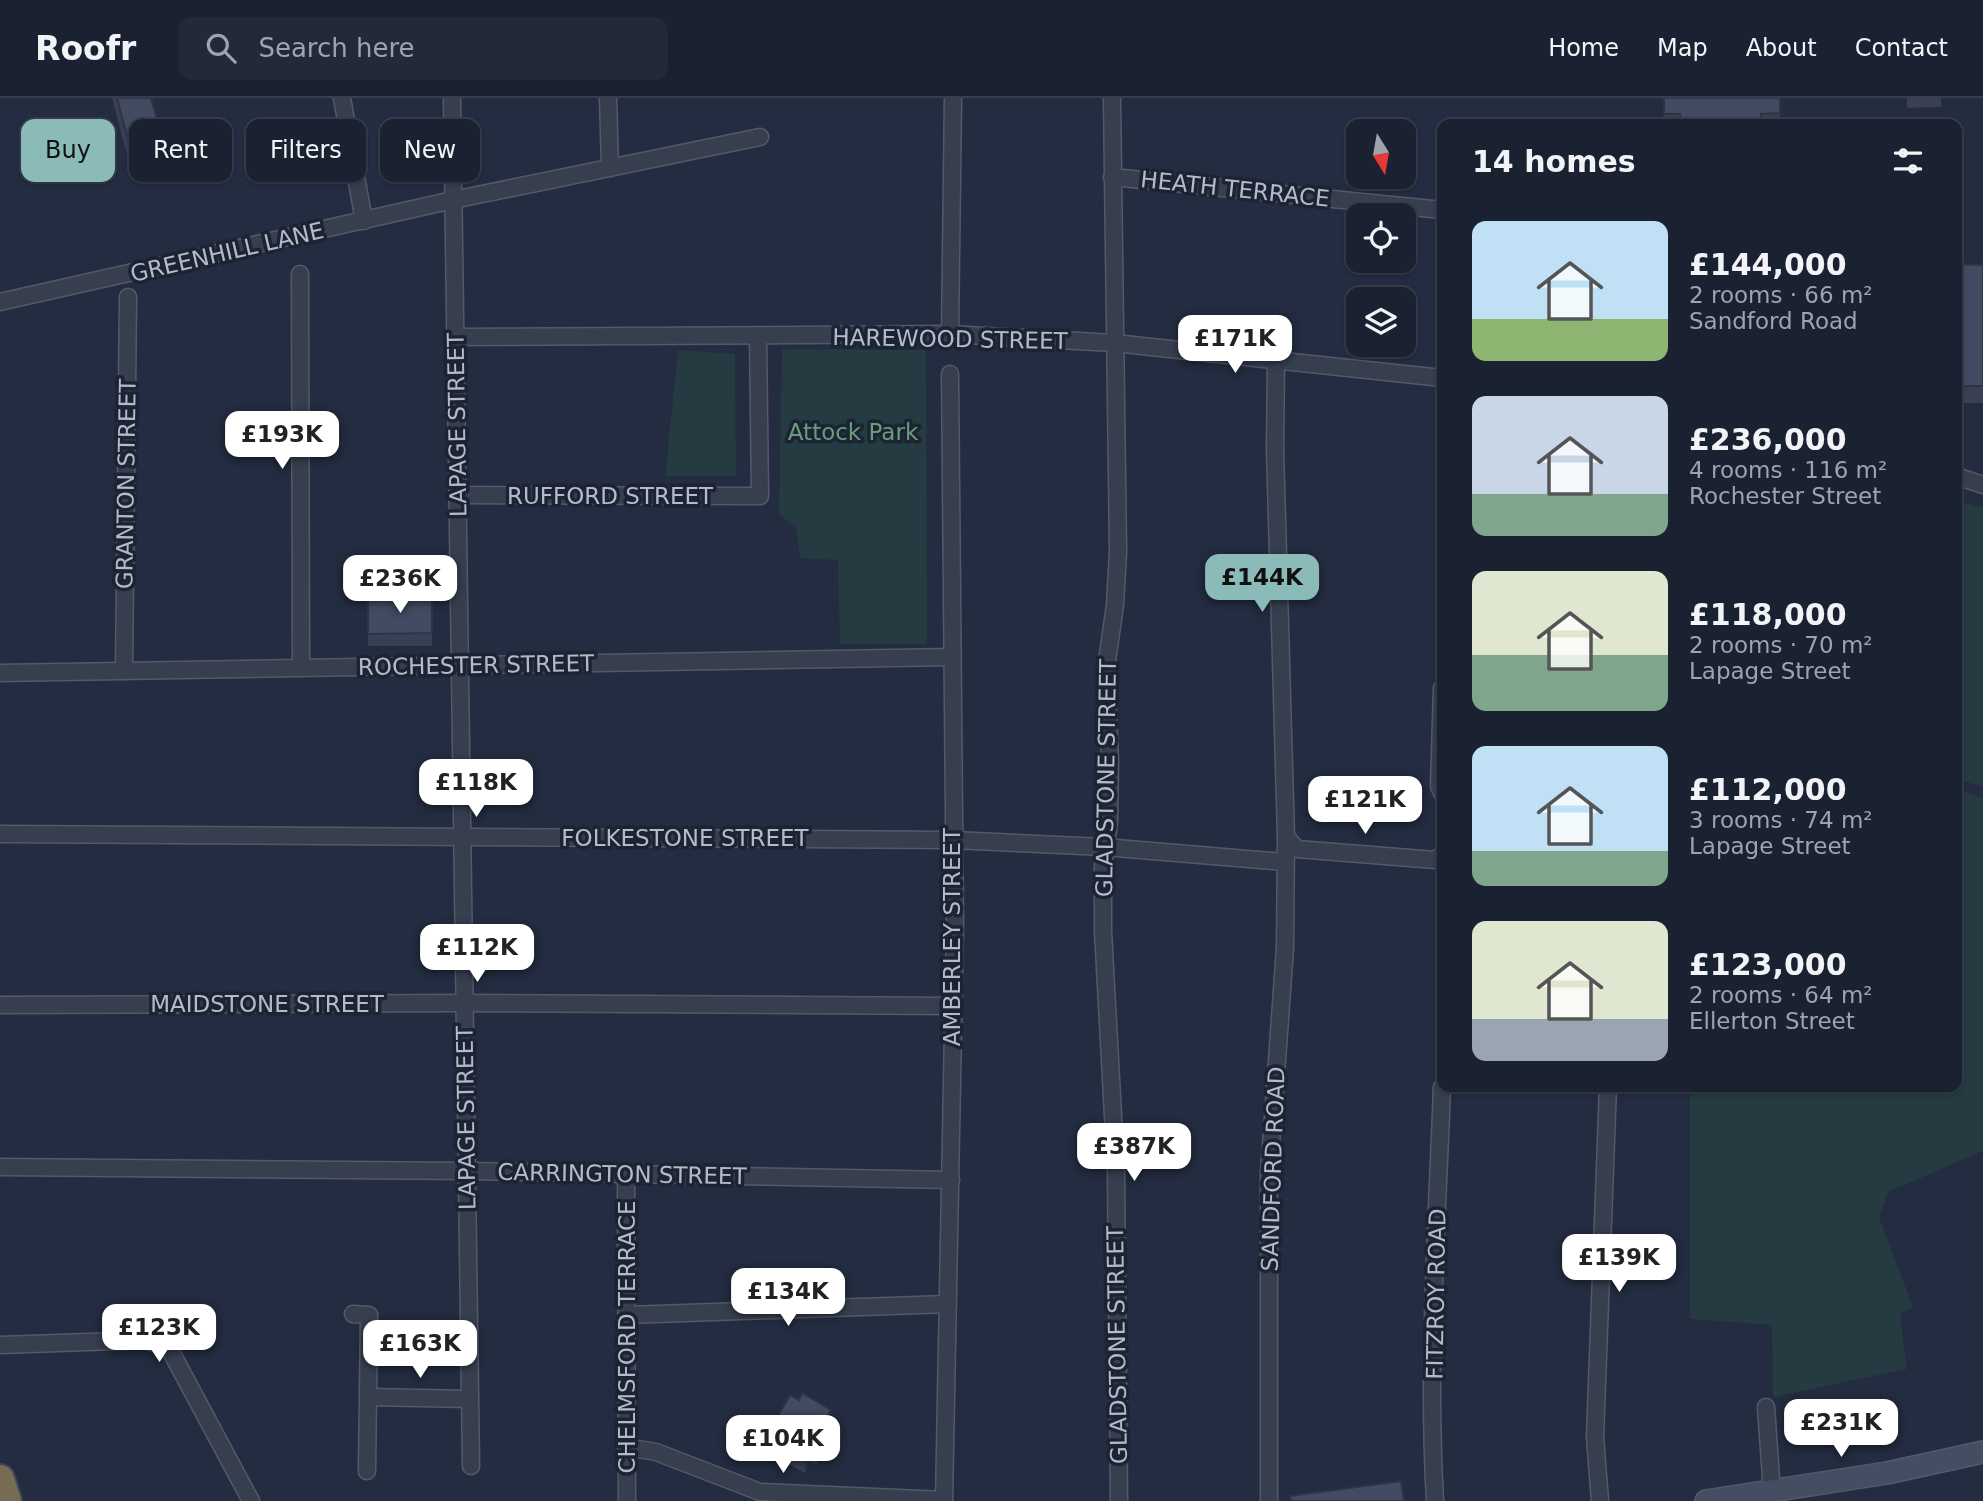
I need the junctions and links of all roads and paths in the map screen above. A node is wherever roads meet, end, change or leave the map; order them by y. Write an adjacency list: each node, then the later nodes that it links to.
1 (342, 98): 11 (street)
2 (452, 98): 9 (street, LAPAGE STREET)
3 (608, 98): 7 (street)
4 (953, 98): 15 (street)
5 (1112, 98): 8 (street, GLADSTONE STREET)
6 (760, 136): 7 (street, GREENHILL LANE)
7 (610, 168): 9 (street, GREENHILL LANE)
8 (1112, 177): 10 (street, HEATH TERRACE); 18 (street, GLADSTONE STREET)
9 (453, 201): 11 (street, GREENHILL LANE); 16 (street, LAPAGE STREET)
10 (1437, 209)
11 (364, 221): 14 (street, GREENHILL LANE)
12 (300, 274): 27 (street)
13 (128, 297): 28 (street, GRANTON STREET)
14 (0, 302)
15 (950, 334): 17 (street, HAREWOOD STREET); 18 (street, HAREWOOD STREET)
16 (455, 337): 17 (street, HAREWOOD STREET); 24 (street, LAPAGE STREET)
17 (758, 337): 24 (street, RUFFORD STREET)
18 (1114, 343): 19 (street, HAREWOOD STREET); 34 (street, GLADSTONE STREET)
19 (1276, 361): 21 (street, HAREWOOD STREET); 33 (street, SANDFORD ROAD)
20 (950, 374): 25 (street, AMBERLEY STREET)
21 (1437, 377)
22 (1962, 479): 23 (street)
23 (1983, 485)
24 (460, 495): 26 (street, LAPAGE STREET)
25 (952, 657): 26 (street, ROCHESTER STREET); 32 (street, AMBERLEY STREET)
26 (460, 665): 27 (street, ROCHESTER STREET); 31 (street, LAPAGE STREET)
27 (301, 668): 28 (street, ROCHESTER STREET)
28 (124, 671): 29 (street, ROCHESTER STREET)
29 (0, 673)
30 (0, 834): 31 (street, FOLKESTONE STREET)
31 (462, 837): 32 (street, FOLKESTONE STREET); 37 (street, LAPAGE STREET)
32 (953, 840): 34 (street, FOLKESTONE STREET); 39 (street, AMBERLEY STREET)
33 (1292, 843): 35 (street); 36 (street, SANDFORD ROAD)
34 (1104, 847): 36 (street, FOLKESTONE STREET); 63 (street, GLADSTONE STREET)
35 (1437, 859)
36 (1285, 862): 64 (street, SANDFORD ROAD)
37 (464, 1003): 38 (street, MAIDSTONE STREET); 39 (street, MAIDSTONE STREET); 43 (street, LAPAGE STREET)
38 (0, 1005)
39 (953, 1006): 45 (street, AMBERLEY STREET)
40 (1442, 1092): 65 (street, FITZROY ROAD)
41 (1608, 1092): 66 (street)
42 (0, 1167): 43 (street, CARRINGTON STREET)
43 (467, 1171): 44 (street, CARRINGTON STREET); 51 (street, LAPAGE STREET)
44 (626, 1174): 45 (street, CARRINGTON STREET); 48 (street, CHELMSFORD TERRACE)
45 (951, 1180): 46 (street, AMBERLEY STREET)
46 (948, 1304): 48 (street); 59 (street, AMBERLEY STREET)
47 (353, 1314): 50 (street)
48 (627, 1315): 53 (street, CHELMSFORD TERRACE)
49 (0, 1345): 61 (street)
50 (369, 1397): 51 (street); 56 (street)
51 (470, 1399): 55 (street, LAPAGE STREET)
52 (1766, 1407): 58 (street)
53 (626, 1447): 59 (street); 62 (street, CHELMSFORD TERRACE)
54 (1983, 1452): 58 (main road)
55 (471, 1466)
56 (367, 1471)
57 (0, 1479): 60 (highway)
58 (1772, 1492): 67 (main road)
59 (944, 1500)
60 (7, 1501)
61 (251, 1501)
62 (627, 1501)
63 (1119, 1501)
64 (1269, 1501)
65 (1435, 1501)
66 (1600, 1501)
67 (1706, 1501)

